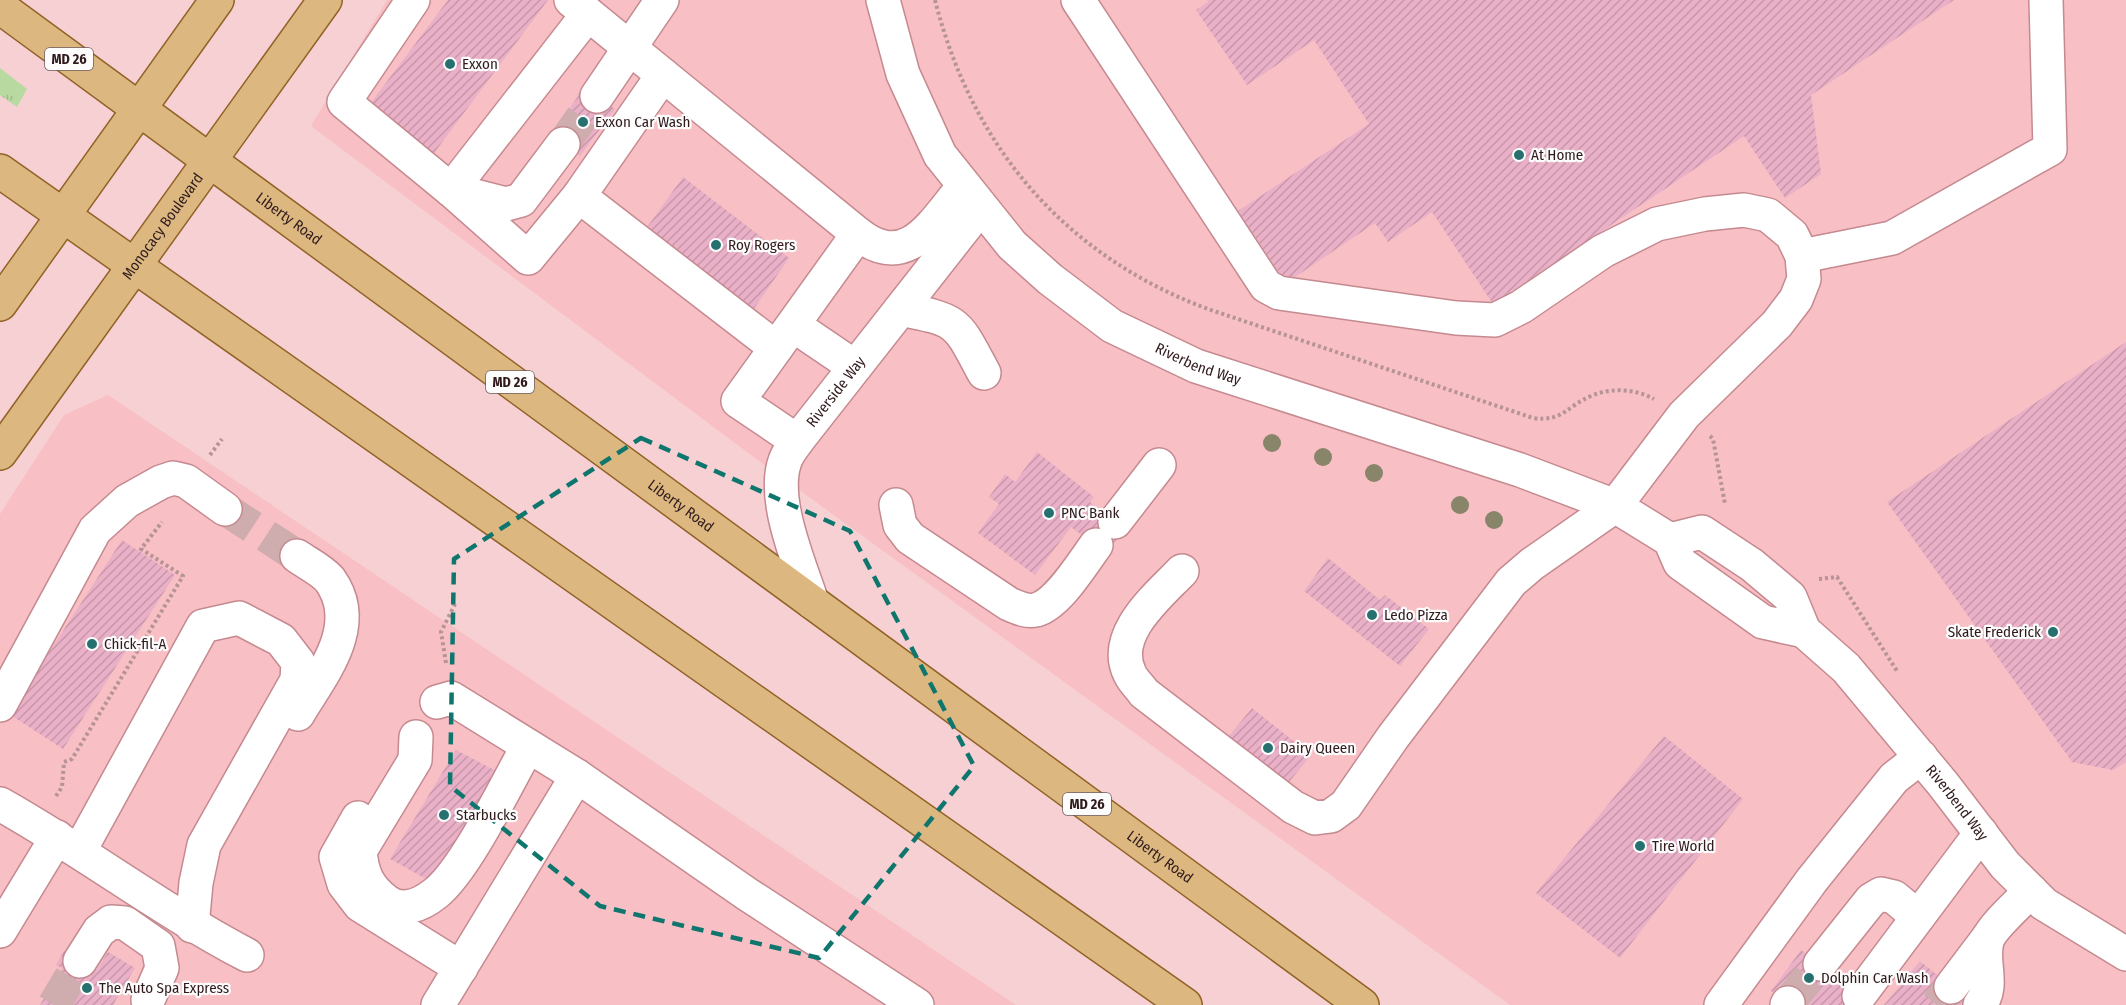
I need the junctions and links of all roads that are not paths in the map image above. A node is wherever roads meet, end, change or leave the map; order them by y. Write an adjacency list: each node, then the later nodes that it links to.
1 (217, 0): 13 (main road)
2 (325, 0): 15 (main road, Monocacy Boulevard)
3 (413, 0): 17 (street)
4 (662, 0): 10 (street)
5 (883, 0): 19 (street, Riverbend Way)
6 (1078, 0): 22 (street)
7 (2046, 0): 22 (street)
8 (0, 7): 13 (main road, Liberty Road / MD 26)
9 (579, 7): 10 (street); 17 (street)
10 (629, 48): 11 (street); 12 (street)
11 (663, 75): 18 (street); 21 (street)
12 (597, 96)
13 (139, 110): 15 (main road, Liberty Road / MD 26); 20 (main road)
14 (563, 144): 17 (street)
15 (209, 161): 23 (main road, Monocacy Boulevard); 37 (main road, Liberty Road / MD 26)
16 (0, 171): 20 (main road)
17 (452, 190): 18 (street)
18 (579, 196): 26 (street)
19 (972, 197): 21 (street); 25 (street, Riverside Way); 33 (street, Riverbend Way)
20 (63, 216): 23 (main road); 24 (main road)
21 (858, 234): 26 (street)
22 (1802, 256): 33 (street)
23 (134, 266): 30 (main road, Monocacy Boulevard); 64 (main road)
24 (0, 304)
25 (901, 309): 27 (street, Riverside Way); 28 (street)
26 (784, 337): 27 (street); 29 (street)
27 (855, 367): 29 (street, Riverside Way)
28 (984, 373)
29 (797, 441): 37 (street, Riverside Way)
30 (0, 453)
31 (1159, 465): 32 (street)
32 (896, 505)
33 (1615, 506): 36 (street); 42 (street, Riverbend Way)
34 (225, 509): 39 (street)
35 (297, 556): 48 (street)
36 (1182, 571)
37 (812, 602): 65 (main road, Liberty Road / MD 26)
38 (437, 702): 41 (street)
39 (0, 705)
40 (416, 737): 41 (street)
41 (528, 746): 43 (street)
42 (1921, 757): 46 (street, Riverbend Way); 66 (street)
43 (577, 776): 58 (street); 63 (street)
44 (1, 806): 47 (street)
45 (365, 806): 58 (street)
46 (1981, 833): 49 (street, Riverbend Way); 50 (street)
47 (58, 837): 48 (street); 51 (street); 52 (street)
48 (204, 845): 51 (street)
49 (2031, 891): 53 (street); 54 (street, Riverbend Way)
50 (1918, 916): 57 (street); 60 (street)
51 (192, 926): 55 (street)
52 (0, 931)
53 (1988, 938): 59 (street); 67 (street)
54 (2116, 949)
55 (247, 955)
56 (80, 961): 61 (street)
57 (1820, 964)
58 (461, 968): 62 (street)
59 (1951, 987)
60 (1859, 996)
61 (148, 1000)
62 (438, 1005)
63 (917, 1005)
64 (1185, 1005)
65 (1362, 1005)
66 (1721, 1005)
67 (1980, 1005)

